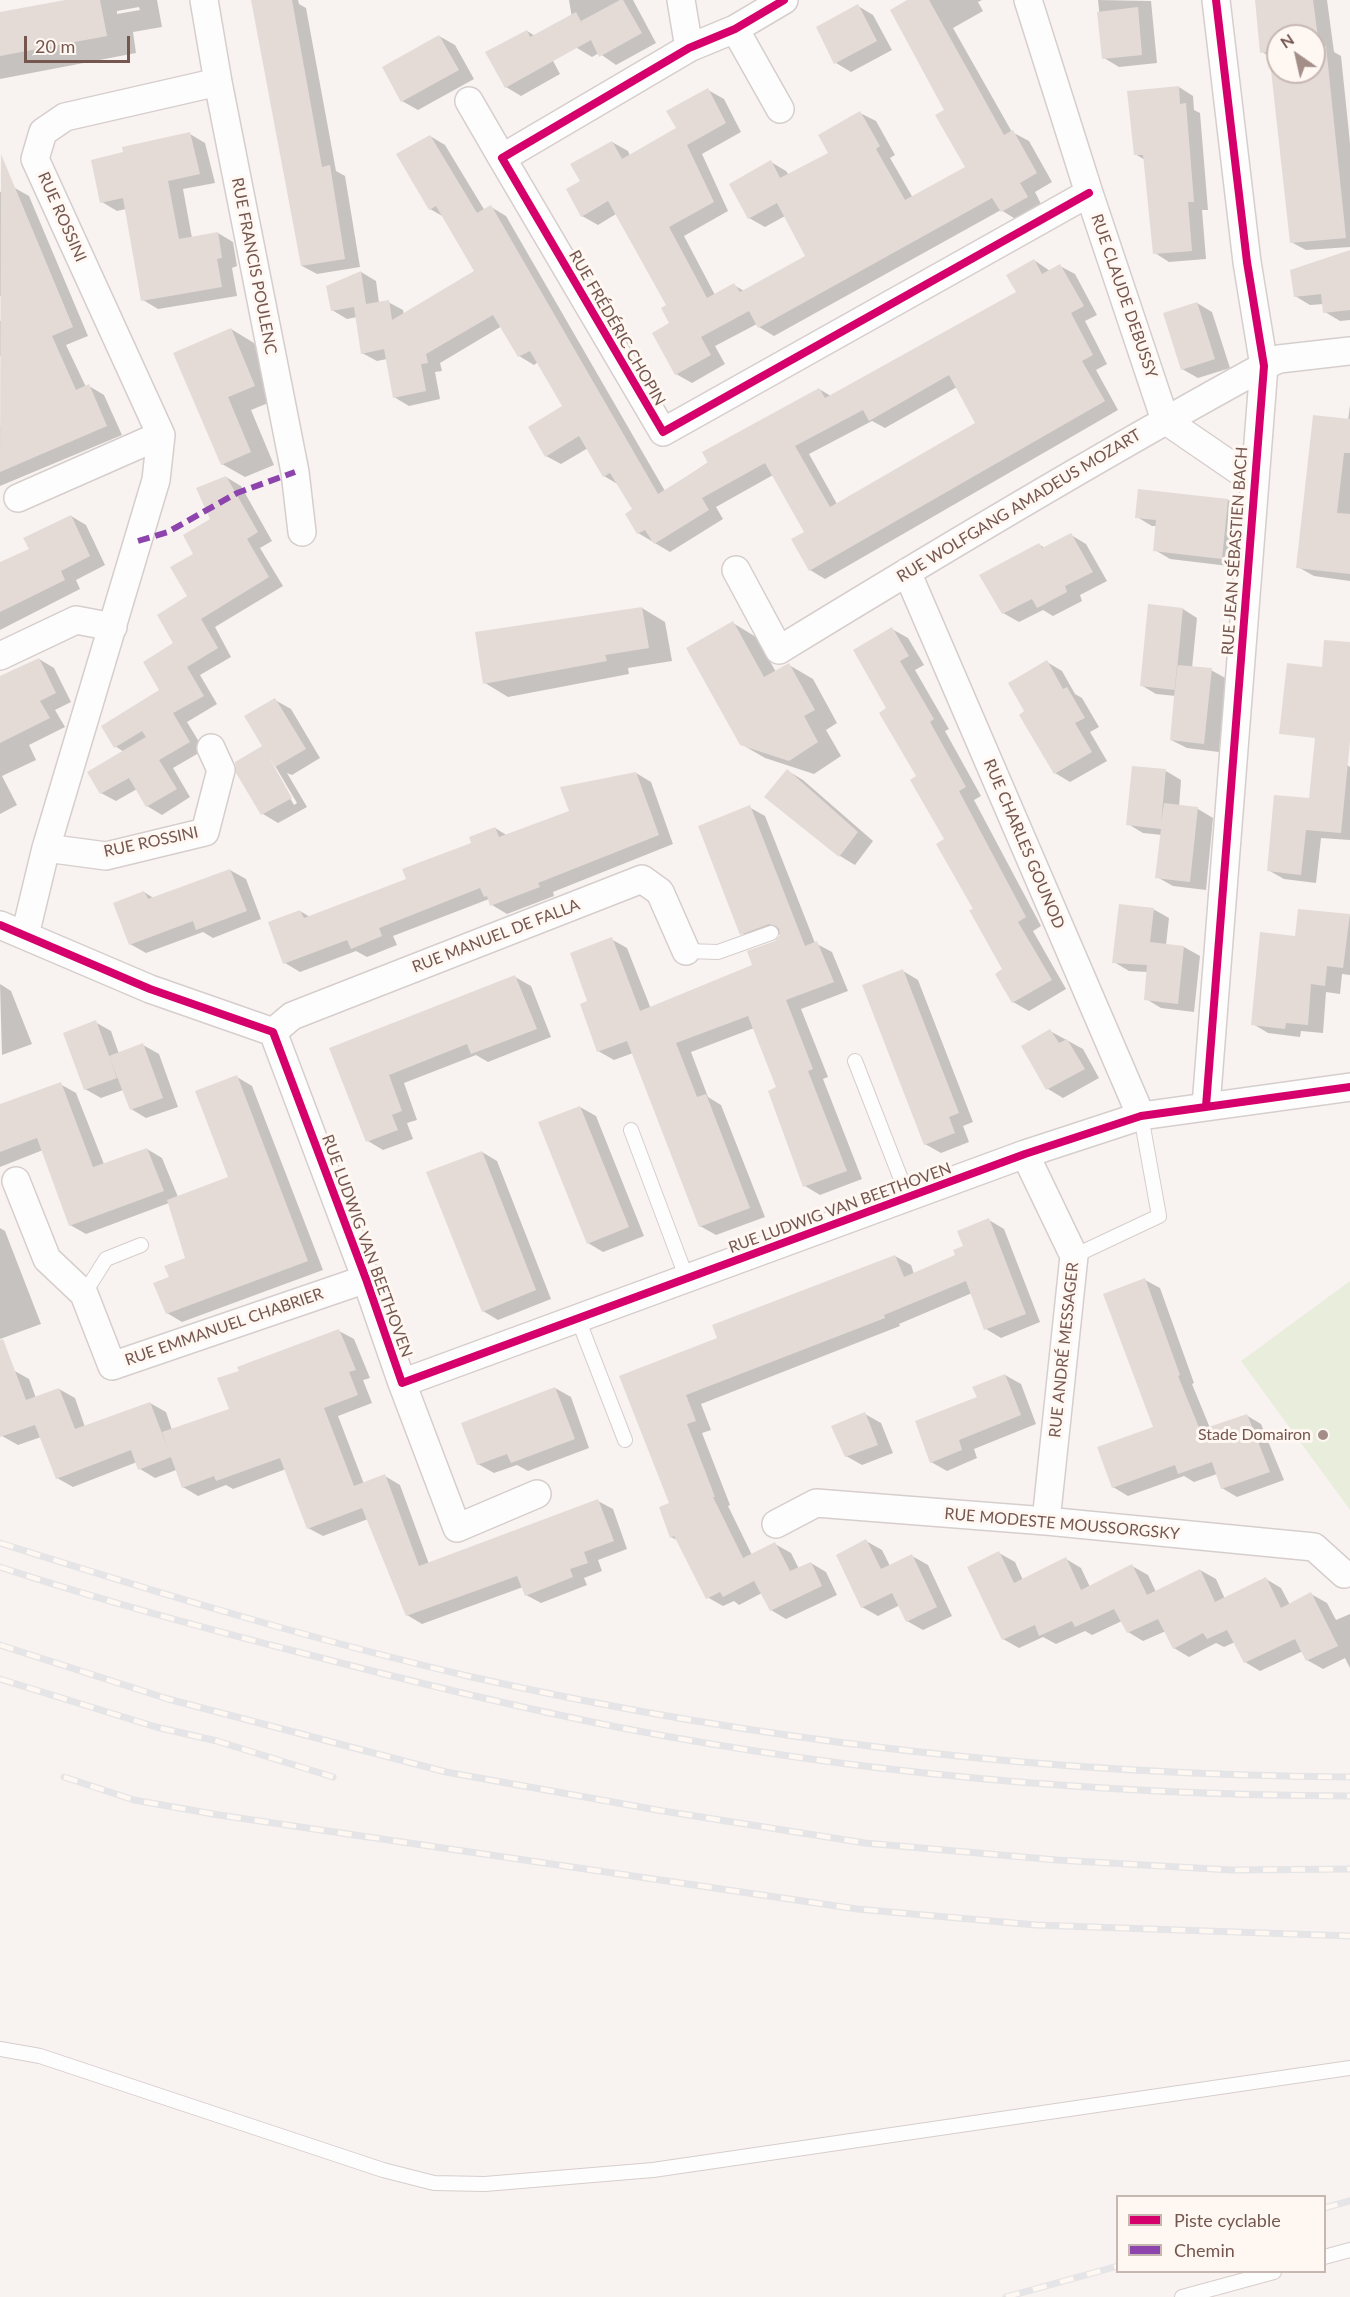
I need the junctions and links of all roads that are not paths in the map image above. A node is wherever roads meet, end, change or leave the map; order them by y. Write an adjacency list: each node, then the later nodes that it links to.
1 (204, 0): 8 (street, RUE FRANCIS POULENC)
2 (681, 0): 7 (street)
3 (784, 0): 6 (street)
4 (1028, 0): 12 (street, RUE CLAUDE DEBUSSY)
5 (1216, 0): 14 (street, RUE JEAN SÉBASTIEN BACH)
6 (735, 29): 7 (street); 10 (street)
7 (689, 48): 11 (street)
8 (218, 82): 16 (street, RUE ROSSINI); 19 (street, RUE FRANCIS POULENC)
9 (469, 101): 11 (street, RUE FRÉDÉRIC CHOPIN)
10 (780, 109)
11 (502, 158): 12 (street, RUE FRÉDÉRIC CHOPIN)
12 (1089, 193): 15 (street, RUE CLAUDE DEBUSSY)
13 (1350, 351): 14 (street, RUE WOLFGANG AMADEUS MOZART)
14 (1264, 366): 15 (street, RUE WOLFGANG AMADEUS MOZART); 17 (street, RUE JEAN SÉBASTIEN BACH)
15 (1165, 420): 17 (street, RUE JEAN SÉBASTIEN BACH); 21 (street, RUE WOLFGANG AMADEUS MOZART)
16 (161, 435): 18 (street); 22 (street)
17 (1254, 481): 33 (street, RUE JEAN SÉBASTIEN BACH)
18 (18, 498)
19 (302, 531)
20 (736, 570): 21 (street, RUE WOLFGANG AMADEUS MOZART)
21 (907, 572): 34 (street, RUE CHARLES GOUNOD)
22 (113, 627): 23 (street); 25 (street)
23 (0, 656)
24 (211, 748): 25 (street, RUE ROSSINI)
25 (46, 848): 28 (street)
26 (0, 925): 28 (street)
27 (771, 933): 29 (lane)
28 (25, 935): 30 (street)
29 (686, 951): 30 (street, RUE MANUEL DE FALLA)
30 (273, 1032): 41 (street, RUE LUDWIG VAN BEETHOVEN)
31 (855, 1061): 38 (lane)
32 (1350, 1087): 33 (street, RUE LUDWIG VAN BEETHOVEN)
33 (1206, 1106): 34 (street, RUE LUDWIG VAN BEETHOVEN)
34 (1141, 1116): 36 (street, RUE LUDWIG VAN BEETHOVEN); 40 (lane)
35 (631, 1130): 42 (lane)
36 (1013, 1159): 38 (street, RUE LUDWIG VAN BEETHOVEN); 40 (street, RUE ANDRÉ MESSAGER)
37 (16, 1181): 43 (street, RUE EMMANUEL CHABRIER)
38 (908, 1197): 42 (street, RUE LUDWIG VAN BEETHOVEN)
39 (141, 1245): 43 (lane)
40 (1074, 1256): 48 (street, RUE ANDRÉ MESSAGER)
41 (366, 1279): 43 (street, RUE EMMANUEL CHABRIER); 45 (street, RUE LUDWIG VAN BEETHOVEN)
42 (687, 1279): 44 (street, RUE LUDWIG VAN BEETHOVEN)
43 (84, 1294)
44 (578, 1318): 45 (street, RUE LUDWIG VAN BEETHOVEN); 46 (lane)
45 (402, 1383): 47 (street)
46 (625, 1440)
47 (537, 1494)
48 (1046, 1521): 49 (street, RUE MODESTE MOUSSORGSKY); 50 (street, RUE MODESTE MOUSSORGSKY)
49 (776, 1524)
50 (1344, 1574)
51 (0, 2049): 52 (lane)
52 (1350, 2068)
53 (1350, 2250): 54 (lane)
54 (1326, 2257)
55 (1267, 2273): 56 (lane)
56 (1182, 2297)

